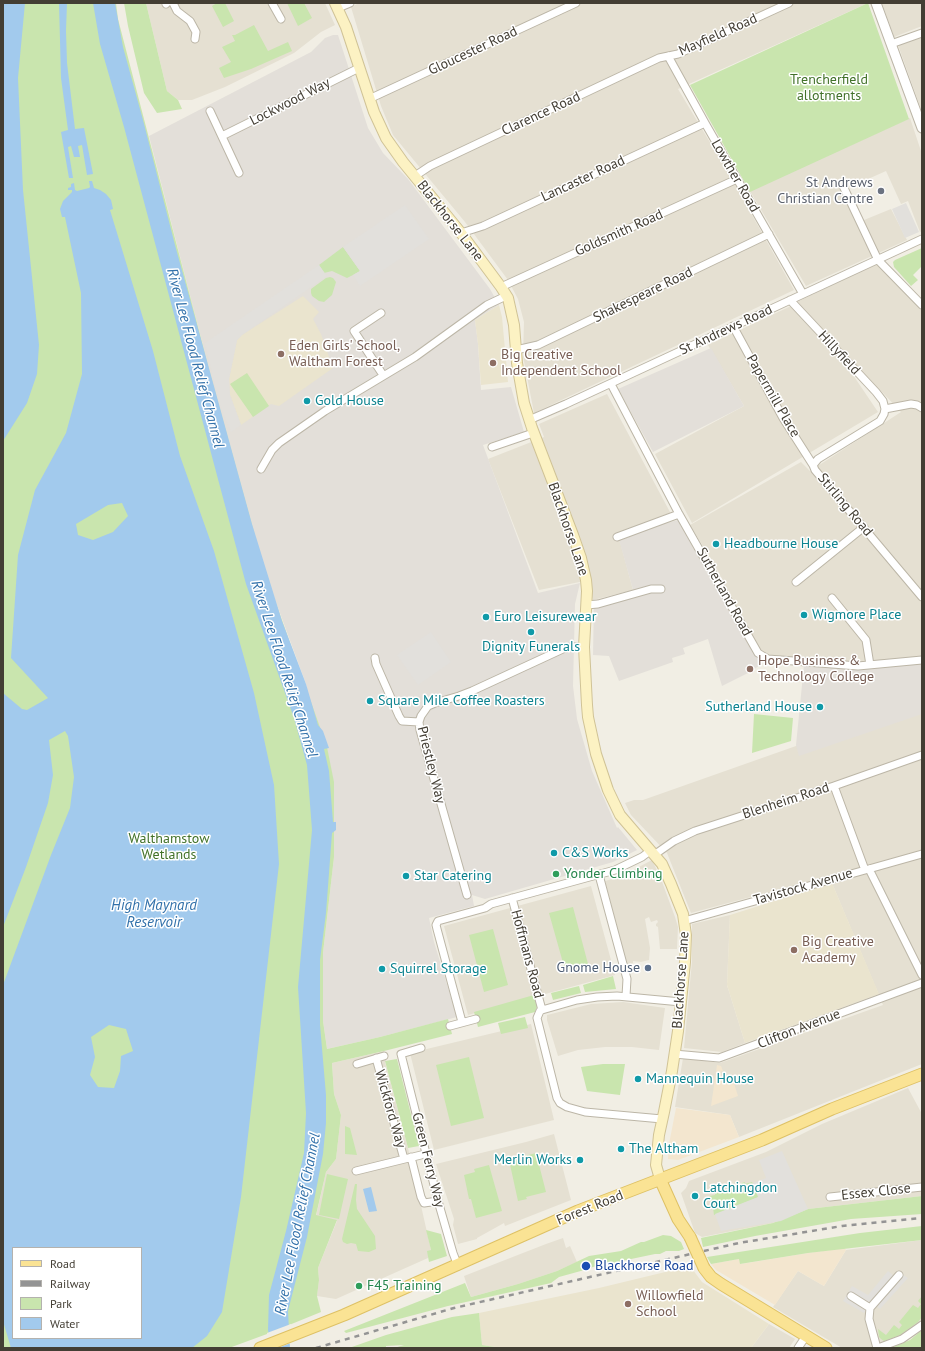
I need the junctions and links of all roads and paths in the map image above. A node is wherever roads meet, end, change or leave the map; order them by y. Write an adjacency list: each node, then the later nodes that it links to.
1 (169, 3): 10 (street)
2 (272, 3): 8 (street)
3 (350, 3): 7 (street)
4 (576, 3): 14 (street, Gloucester Road)
5 (789, 3): 12 (street, Mayfield Road)
6 (876, 3): 11 (street)
7 (337, 6): 13 (main road, Blackhorse Lane)
8 (281, 20)
9 (922, 33): 11 (street)
10 (195, 40)
11 (891, 44): 17 (street)
12 (668, 56): 16 (street, Lowther Road); 20 (street, Clarence Road)
13 (358, 68): 14 (main road, Blackhorse Lane); 18 (street, Lockwood Way)
14 (372, 97): 20 (main road, Blackhorse Lane)
15 (210, 111): 18 (street)
16 (705, 123): 21 (street, Lowther Road); 23 (street, Lancaster Road)
17 (922, 128)
18 (222, 136): 19 (street)
19 (239, 173)
20 (415, 176): 23 (main road, Blackhorse Lane)
21 (737, 179): 24 (street, Lowther Road); 27 (street, Goldsmith Road)
22 (844, 188): 26 (street)
23 (461, 233): 27 (main road, Blackhorse Lane)
24 (769, 234): 28 (street, Lowther Road); 33 (street, Shakespeare Road)
25 (922, 239): 26 (street, St Andrews Road)
26 (878, 260): 28 (street, St Andrews Road); 30 (street)
27 (504, 291): 33 (main road, Blackhorse Lane); 34 (street, Goldsmith Road)
28 (803, 294): 29 (street, St Andrews Road)
29 (790, 300): 32 (street, St Andrews Road); 37 (street, Hillyfield)
30 (922, 305)
31 (381, 313): 34 (street)
32 (733, 326): 35 (street, St Andrews Road); 41 (street, Papermill Place)
33 (516, 350): 38 (main road, Blackhorse Lane)
34 (383, 375): 42 (street, Goldsmith Road)
35 (611, 384): 38 (street, St Andrews Road); 43 (street, Sutherland Road)
36 (922, 408): 37 (street)
37 (885, 409): 41 (street, Stirling Road)
38 (529, 420): 39 (main road, Blackhorse Lane)
39 (534, 433): 40 (street); 50 (main road, Blackhorse Lane)
40 (492, 447)
41 (813, 465): 44 (street, Stirling Road)
42 (261, 469)
43 (679, 514): 45 (street); 54 (street, Sutherland Road)
44 (864, 527): 46 (street); 49 (street, Stirling Road)
45 (617, 537)
46 (796, 582)
47 (661, 589): 50 (street)
48 (832, 598): 54 (street)
49 (922, 598)
50 (586, 605): 51 (main road, Blackhorse Lane)
51 (584, 647): 55 (street, Priestley Way); 58 (main road, Blackhorse Lane)
52 (374, 658): 55 (street)
53 (922, 660): 54 (street, Sutherland Road)
54 (870, 665)
55 (419, 722): 62 (street, Priestley Way)
56 (922, 755): 57 (street, Blenheim Road)
57 (834, 786): 58 (street, Blenheim Road); 60 (street)
58 (652, 853): 61 (street, Blenheim Road); 64 (main road, Blackhorse Lane)
59 (922, 854): 60 (street, Tavistock Avenue)
60 (867, 870): 64 (street, Tavistock Avenue); 65 (street)
61 (599, 875): 63 (street, Blenheim Road); 67 (street)
62 (467, 895)
63 (512, 898): 69 (street, Hoffmans Road); 71 (street, Blenheim Road)
64 (684, 921): 68 (main road, Blackhorse Lane)
65 (922, 975)
66 (922, 983): 74 (street, Clifton Avenue)
67 (626, 996): 68 (street); 69 (street)
68 (681, 1002): 74 (main road, Blackhorse Lane)
69 (542, 1010): 79 (street)
70 (476, 1019): 71 (street)
71 (462, 1022): 72 (street)
72 (450, 1026)
73 (421, 1048): 86 (street, Green Ferry Way)
74 (674, 1054): 79 (main road, Blackhorse Lane)
75 (384, 1056): 76 (street)
76 (376, 1058): 77 (street); 81 (street, Wickford Way)
77 (357, 1064)
78 (922, 1074): 83 (main road, Forest Road)
79 (662, 1119): 83 (main road, Blackhorse Lane)
80 (420, 1155): 81 (street)
81 (407, 1158): 82 (street); 86 (street, Wickford Way)
82 (356, 1171)
83 (660, 1179): 87 (main road, Forest Road); 92 (main road, bridge)
84 (922, 1187): 85 (street, Essex Close)
85 (830, 1196)
86 (438, 1201): 87 (street, Green Ferry Way)
87 (458, 1266): 93 (main road, Forest Road)
88 (899, 1275): 90 (street)
89 (851, 1296): 90 (street)
90 (870, 1308): 96 (street)
91 (922, 1325): 96 (street)
92 (806, 1336): 94 (street); 95 (main road)
93 (260, 1348)
94 (798, 1348)
95 (826, 1348)
96 (878, 1348)

